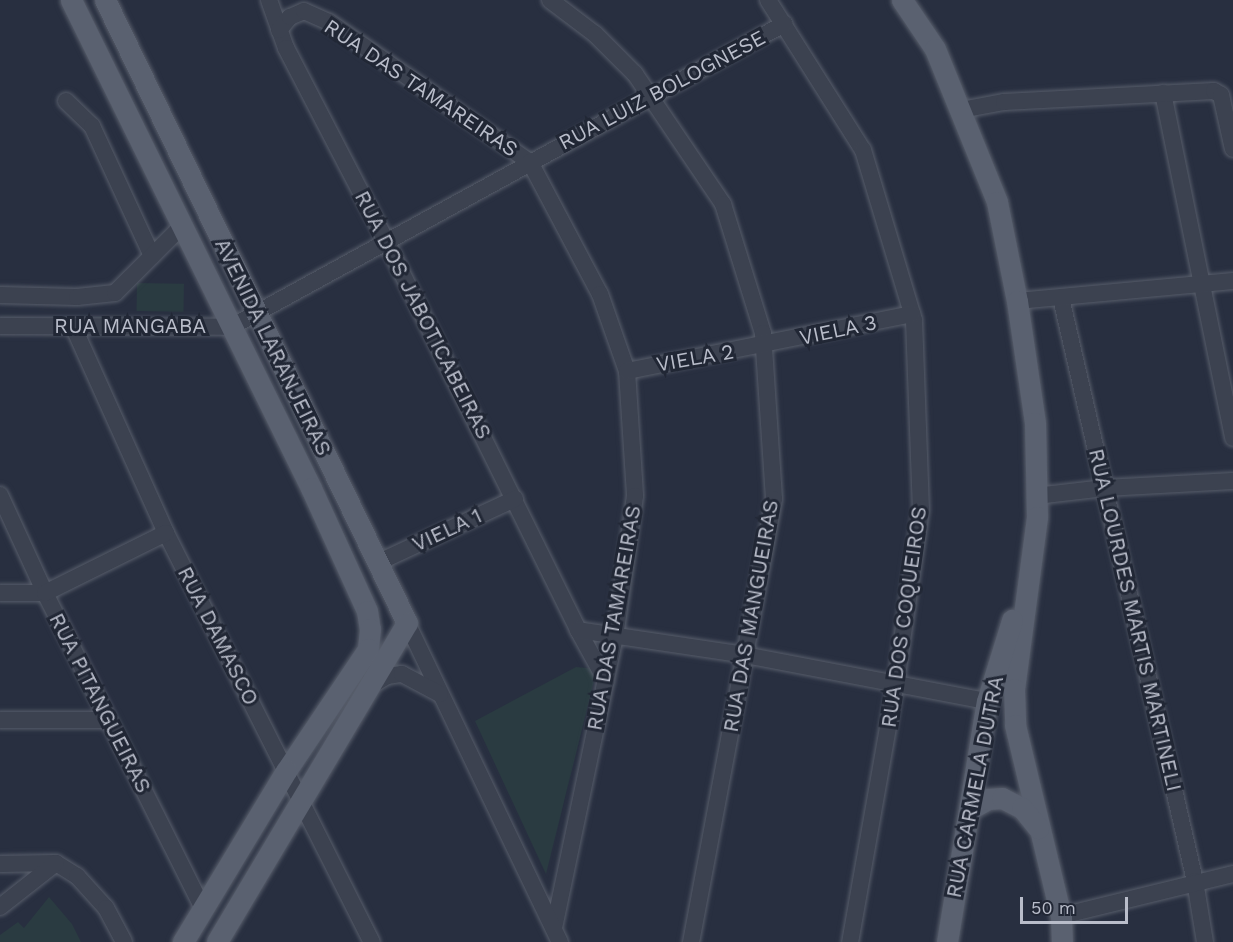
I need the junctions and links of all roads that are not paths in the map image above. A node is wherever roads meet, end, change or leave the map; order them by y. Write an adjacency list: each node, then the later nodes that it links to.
1 (71, 0): 15 (main road, AVENIDA LARANJEIRAS)
2 (105, 0): 23 (main road, AVENIDA LARANJEIRAS)
3 (269, 0): 7 (street, RUA DOS JABOTICABEIRAS)
4 (550, 0): 10 (street, RUA DAS MANGUEIRAS)
5 (768, 0): 8 (street, RUA DOS COQUEIROS)
6 (902, 0): 12 (main road)
7 (277, 24): 14 (street, RUA DAS TAMAREIRAS); 16 (street, RUA DOS JABOTICABEIRAS)
8 (784, 24): 10 (street, RUA LUIZ BOLOGNESE); 24 (street, RUA DOS COQUEIROS)
9 (1163, 93): 12 (street); 13 (street); 19 (street)
10 (650, 95): 14 (street, RUA LUIZ BOLOGNESE); 28 (street, RUA DAS MANGUEIRAS)
11 (66, 101): 17 (street)
12 (961, 110): 22 (main road)
13 (1233, 149)
14 (530, 162): 16 (street, RUA LUIZ BOLOGNESE); 29 (street, RUA DAS TAMAREIRAS)
15 (182, 226): 17 (street); 27 (main road, AVENIDA LARANJEIRAS)
16 (386, 241): 23 (street, RUA LUIZ BOLOGNESE); 35 (street, RUA DOS JABOTICABEIRAS)
17 (152, 256): 20 (street)
18 (1233, 281): 19 (street)
19 (1201, 285): 21 (street); 30 (street)
20 (0, 295)
21 (1061, 298): 22 (street); 32 (street, RUA LOURDES MARTIS MARTINELI)
22 (1017, 301): 34 (main road)
23 (256, 313): 27 (street, RUA MANGABA); 37 (main road, AVENIDA LARANJEIRAS)
24 (912, 314): 28 (street, VIELA 3); 46 (street, RUA DOS COQUEIROS)
25 (0, 326): 26 (street, RUA MANGABA)
26 (73, 327): 27 (street, RUA MANGABA); 36 (street, RUA DAMASCO)
27 (231, 327): 53 (main road, AVENIDA LARANJEIRAS)
28 (764, 346): 29 (street, VIELA 2); 44 (street, RUA DAS MANGUEIRAS)
29 (627, 371): 43 (street, RUA DAS TAMAREIRAS)
30 (1233, 438)
31 (1233, 481): 32 (street)
32 (1105, 488): 34 (street); 60 (street, RUA LOURDES MARTIS MARTINELI)
33 (0, 495): 40 (street, RUA PITANGUEIRAS)
34 (1036, 496): 38 (main road)
35 (515, 499): 37 (street, VIELA 1); 42 (street, RUA DOS JABOTICABEIRAS)
36 (166, 533): 40 (street); 53 (street, RUA DAMASCO)
37 (379, 562): 41 (main road, AVENIDA LARANJEIRAS)
38 (1029, 565): 49 (main road, RUA CARMELA DUTRA); 52 (main road)
39 (0, 593): 40 (street)
40 (45, 593): 51 (street, RUA PITANGUEIRAS)
41 (407, 623): 47 (main road); 48 (street, AVENIDA LARANJEIRAS)
42 (578, 630): 43 (street); 45 (street, RUA DOS JABOTICABEIRAS)
43 (615, 636): 44 (street); 45 (street, RUA DAS TAMAREIRAS)
44 (745, 655): 46 (street); 71 (street, RUA DAS MANGUEIRAS)
45 (606, 681): 61 (street, RUA DAS TAMAREIRAS)
46 (896, 682): 49 (street); 72 (street, RUA DOS COQUEIROS)
47 (369, 687): 48 (street); 54 (main road)
48 (440, 693): 62 (street, AVENIDA LARANJEIRAS)
49 (987, 701): 52 (main road); 55 (main road, RUA CARMELA DUTRA)
50 (0, 720): 51 (street)
51 (108, 720): 64 (street, RUA PITANGUEIRAS)
52 (1015, 725): 56 (main road)
53 (286, 771): 54 (street, RUA DAMASCO); 64 (main road)
54 (301, 801): 69 (main road); 70 (street, RUA DAMASCO)
55 (970, 809): 56 (main road); 73 (main road, RUA CARMELA DUTRA)
56 (1042, 834): 65 (main road)
57 (56, 863): 58 (street); 63 (street); 67 (street)
58 (0, 864)
59 (1233, 874): 60 (street)
60 (1195, 881): 65 (street); 75 (street, RUA LOURDES MARTIS MARTINELI)
61 (564, 882): 62 (street); 66 (street, RUA DAS TAMAREIRAS)
62 (534, 888): 66 (street, AVENIDA LARANJEIRAS)
63 (0, 907)
64 (203, 909): 68 (main road)
65 (1061, 916): 74 (main road)
66 (557, 936)
67 (124, 942)
68 (183, 942)
69 (217, 942)
70 (372, 942)
71 (692, 942)
72 (850, 942)
73 (947, 942)
74 (1062, 942)
75 (1205, 942)

